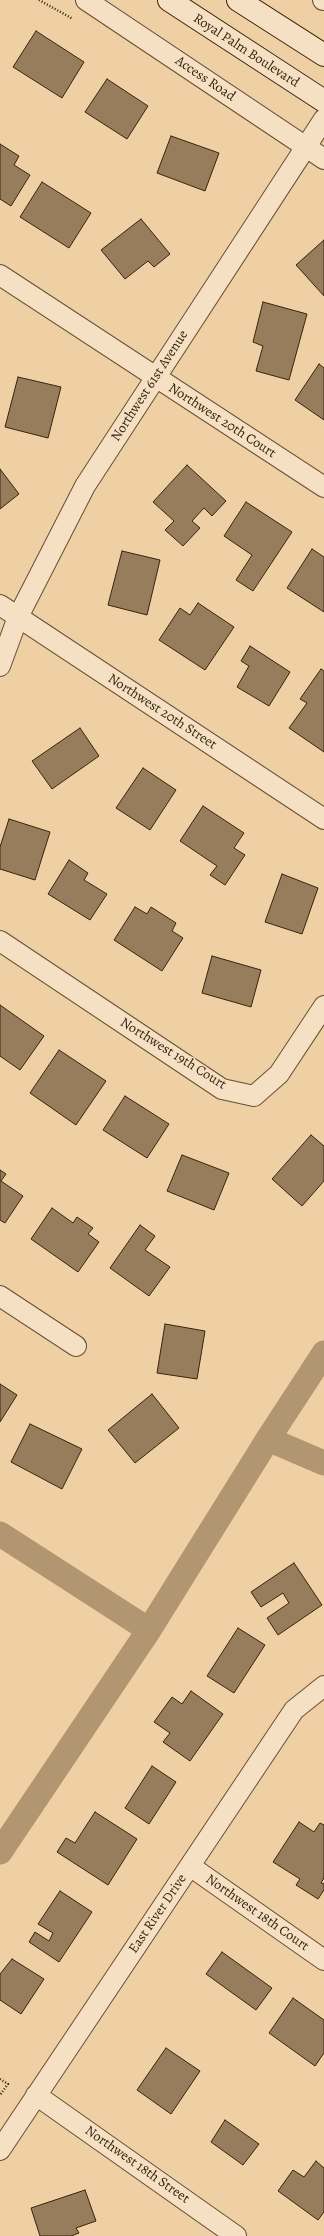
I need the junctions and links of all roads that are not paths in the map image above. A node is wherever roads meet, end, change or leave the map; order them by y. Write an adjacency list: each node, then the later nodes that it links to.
1 (86, 0): 7 (street, Access Road)
2 (168, 0): 5 (main road, Royal Palm Boulevard)
3 (238, 0): 4 (main road)
4 (324, 56)
5 (324, 101)
6 (324, 119): 7 (street, Northwest 61st Avenue)
7 (305, 146): 8 (street, Access Road); 10 (street, Northwest 61st Avenue)
8 (324, 159)
9 (0, 274): 10 (street, Northwest 20th Court)
10 (156, 377): 11 (street, Northwest 20th Court); 13 (street, Northwest 61st Avenue)
11 (324, 487)
12 (0, 606): 13 (street, Northwest 20th Street)
13 (18, 617): 14 (street, Northwest 61st Avenue); 15 (street, Northwest 20th Street)
14 (0, 666)
15 (324, 819)
16 (0, 941): 17 (street, Northwest 19th Court)
17 (324, 1006)
18 (0, 1296): 19 (street)
19 (76, 1346)
20 (324, 1686): 21 (street, East River Drive)
21 (190, 1866): 22 (street, Northwest 18th Court); 23 (street, East River Drive)
22 (324, 1960)
23 (36, 2095): 24 (street, East River Drive); 25 (street, Northwest 18th Street)
24 (0, 2150)
25 (236, 2236)

